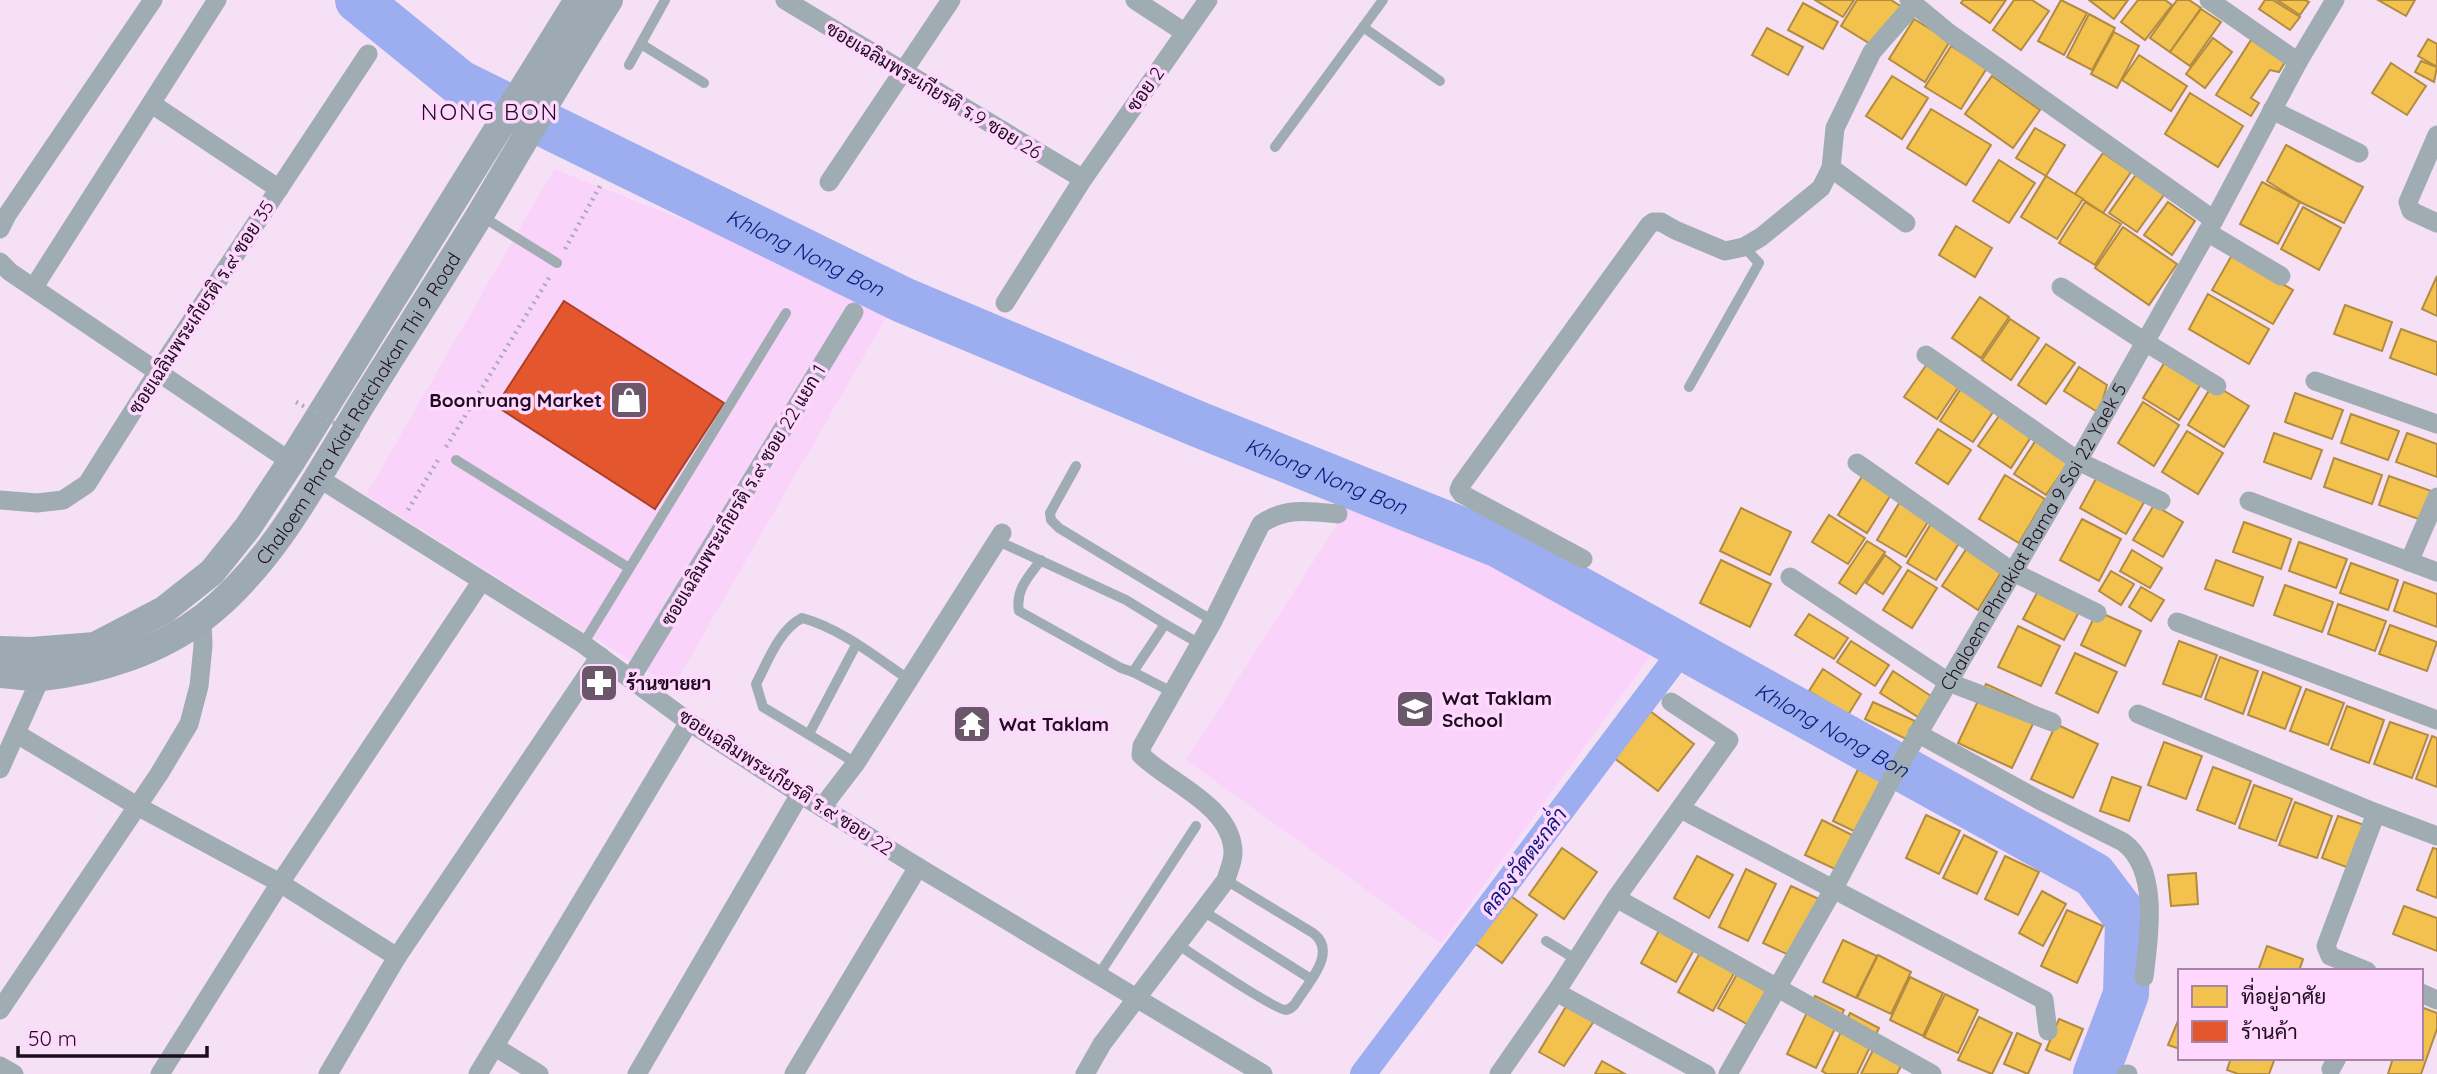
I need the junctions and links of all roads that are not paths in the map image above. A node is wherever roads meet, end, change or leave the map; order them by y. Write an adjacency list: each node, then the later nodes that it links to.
1 (153, 0): 33 (street)
2 (217, 0): 23 (street)
3 (578, 0): 55 (main road, Chaloem Phra Kiat Ratchakan Thi 9 Road)
4 (609, 0): 32 (main road, Chaloem Phra Kiat Ratchakan Thi 9 Road)
5 (665, 0): 16 (lane)
6 (785, 0): 20 (street, ซอยเฉลิมพระเกียรติ ร.9 ซอย 26)
7 (951, 0): 20 (street)
8 (1135, 0): 15 (street)
9 (1208, 0): 15 (street, ซอย 2)
10 (1383, 0): 14 (lane)
11 (2209, 0): 18 (street)
12 (2336, 0): 18 (street, Chaloem Phrakiat Rama 9 Soi 22 Yaek 5)
13 (1911, 2): 28 (street); 36 (street)
14 (1363, 27): 21 (lane); 26 (lane)
15 (1184, 33): 29 (street, ซอย 2)
16 (641, 44): 19 (lane); 22 (lane)
17 (368, 54): 31 (street, ซอยเฉลิมพระเกียรติ ร.๙ ซอย 35)
18 (2298, 62): 24 (street, Chaloem Phrakiat Rama 9 Soi 22 Yaek 5)
19 (629, 65)
20 (903, 71): 29 (street, ซอยเฉลิมพระเกียรติ ร.9 ซอย 26); 30 (street)
21 (1440, 81)
22 (704, 83)
23 (152, 104): 31 (street); 41 (street)
24 (2272, 110): 27 (street); 36 (street, Chaloem Phrakiat Rama 9 Soi 22 Yaek 5)
25 (2437, 135): 35 (street)
26 (1275, 148)
27 (2359, 153)
28 (1831, 168): 34 (street); 37 (street)
29 (1083, 179): 43 (street, ซอย 2)
30 (829, 182)
31 (279, 189): 48 (street, ซอยเฉลิมพระเกียรติ ร.๙ ซอย 35)
32 (480, 215): 39 (lane); 58 (main road, Chaloem Phra Kiat Ratchakan Thi 9 Road)
33 (4, 222)
34 (1906, 223)
35 (2437, 223)
36 (2211, 226): 40 (street); 46 (street, Chaloem Phrakiat Rama 9 Soi 22 Yaek 5)
37 (1744, 247): 51 (lane); 65 (street)
38 (0, 262): 41 (street)
39 (557, 263)
40 (2281, 276)
41 (34, 287): 48 (street)
42 (2062, 287): 46 (street)
43 (1005, 303)
44 (854, 312): 86 (street, ซอยเฉลิมพระเกียรติ ร.๙ ซอย 22 แยก 1)
45 (786, 313): 68 (lane)
46 (2145, 342): 50 (street); 54 (street, Chaloem Phrakiat Rama 9 Soi 22 Yaek 5)
47 (1927, 355): 54 (street)
48 (157, 373): 55 (street); 60 (street, ซอยเฉลิมพระเกียรติ ร.๙ ซอย 35)
49 (2315, 381): 52 (street)
50 (2217, 386)
51 (1689, 387)
52 (2437, 424)
53 (456, 460): 68 (lane)
54 (2078, 461): 61 (street); 69 (street, Chaloem Phrakiat Rama 9 Soi 22 Yaek 5)
55 (291, 462): 58 (main road); 81 (main road, Chaloem Phra Kiat Ratchakan Thi 9 Road)
56 (1857, 463): 69 (street)
57 (1076, 466): 75 (lane)
58 (317, 477): 72 (street, ซอยเฉลิมพระเกียรติ ร.๙ ซอย 22); 74 (main road, Chaloem Phra Kiat Ratchakan Thi 9 Road)
59 (2437, 497): 67 (street)
60 (0, 500)
61 (2161, 501)
62 (2249, 502): 67 (street)
63 (1338, 514): 75 (street)
64 (999, 536): 66 (lane); 87 (street)
65 (1583, 559)
66 (1041, 560): 77 (lane); 83 (lane)
67 (2409, 562): 70 (street)
68 (629, 568): 78 (lane)
69 (2013, 572): 73 (street); 88 (street, Chaloem Phrakiat Rama 9 Soi 22 Yaek 5)
70 (2437, 572)
71 (1790, 577): 88 (street)
72 (481, 582): 78 (street, ซอยเฉลิมพระเกียรติ ร.๙ ซอย 22); 109 (street)
73 (2097, 613)
74 (202, 618): 85 (main road, Chaloem Phra Kiat Ratchakan Thi 9 Road); 101 (street)
75 (1213, 621): 79 (street)
76 (2176, 622): 92 (street)
77 (1165, 624): 79 (lane); 83 (lane)
78 (583, 644): 82 (street, ซอยเฉลิมพระเกียรติ ร.๙ ซอย 22)
79 (1200, 644): 89 (street)
80 (856, 645): 87 (lane); 96 (lane); 96 (lane)
81 (0, 650)
82 (600, 656): 86 (street, ซอยเฉลิมพระเกียรติ ร.๙ ซอย 22); 115 (street)
83 (1133, 672): 89 (lane)
84 (0, 674): 85 (main road, Chaloem Phra Kiat Ratchakan Thi 9 Road)
85 (41, 677): 95 (street)
86 (631, 678): 93 (street, ซอยเฉลิมพระเกียรติ ร.๙ ซอย 22)
87 (908, 679): 98 (street)
88 (1948, 682): 94 (street); 97 (street, Chaloem Phrakiat Rama 9 Soi 22 Yaek 5)
89 (1172, 692): 108 (street)
90 (1671, 702): 103 (street)
91 (2138, 714): 104 (street)
92 (2437, 720)
93 (689, 722): 100 (street, ซอยเฉลิมพระเกียรติ ร.๙ ซอย 22); 126 (street)
94 (2052, 722)
95 (17, 734): 99 (street); 101 (street)
96 (809, 734): 98 (lane)
97 (1915, 738): 110 (street, Chaloem Phrakiat Rama 9 Soi 22 Yaek 5); 119 (street)
98 (856, 763): 102 (street)
99 (0, 769)
100 (800, 794): 102 (street, ซอยเฉลิมพระเกียรติ ร.๙ ซอย 22); 133 (street)
101 (137, 806): 109 (street); 124 (street)
102 (824, 806): 107 (street, ซอยเฉลิมพระเกียรติ ร.๙ ซอย 22)
103 (1682, 809): 110 (street); 111 (street)
104 (2376, 813): 106 (street); 117 (street)
105 (1196, 826): 118 (lane)
106 (2437, 836)
107 (918, 867): 118 (street, ซอยเฉลิมพระเกียรติ ร.๙ ซอย 22); 134 (street)
108 (1226, 880): 112 (street); 120 (lane)
109 (280, 883): 115 (street); 129 (street)
110 (1833, 890): 121 (street, Chaloem Phrakiat Rama 9 Soi 22 Yaek 5); 125 (street)
111 (1616, 898): 116 (street); 121 (street)
112 (1203, 911): 114 (street); 120 (lane)
113 (1546, 941): 116 (lane)
114 (1177, 944): 120 (lane); 123 (street)
115 (397, 957): 130 (street)
116 (1577, 960): 122 (street)
117 (2362, 969)
118 (1098, 976): 123 (street, ซอยเฉลิมพระเกียรติ ร.๙ ซอย 22)
119 (2144, 977)
120 (1311, 979)
121 (1775, 988): 139 (street, Chaloem Phrakiat Rama 9 Soi 22 Yaek 5); 140 (street)
122 (1556, 992): 137 (street); 138 (street)
123 (1136, 999): 135 (street); 136 (street, ซอยเฉลิมพระเกียรติ ร.๙ ซอย 22)
124 (0, 1010)
125 (2048, 1031)
126 (495, 1047): 131 (street); 132 (street)
127 (0, 1066): 128 (street)
128 (14, 1074)
129 (159, 1074)
130 (328, 1074)
131 (478, 1074)
132 (539, 1074)
133 (637, 1074)
134 (794, 1074)
135 (1085, 1074)
136 (1262, 1074)
137 (1499, 1074)
138 (1706, 1074)
139 (1728, 1074)
140 (1932, 1074)

